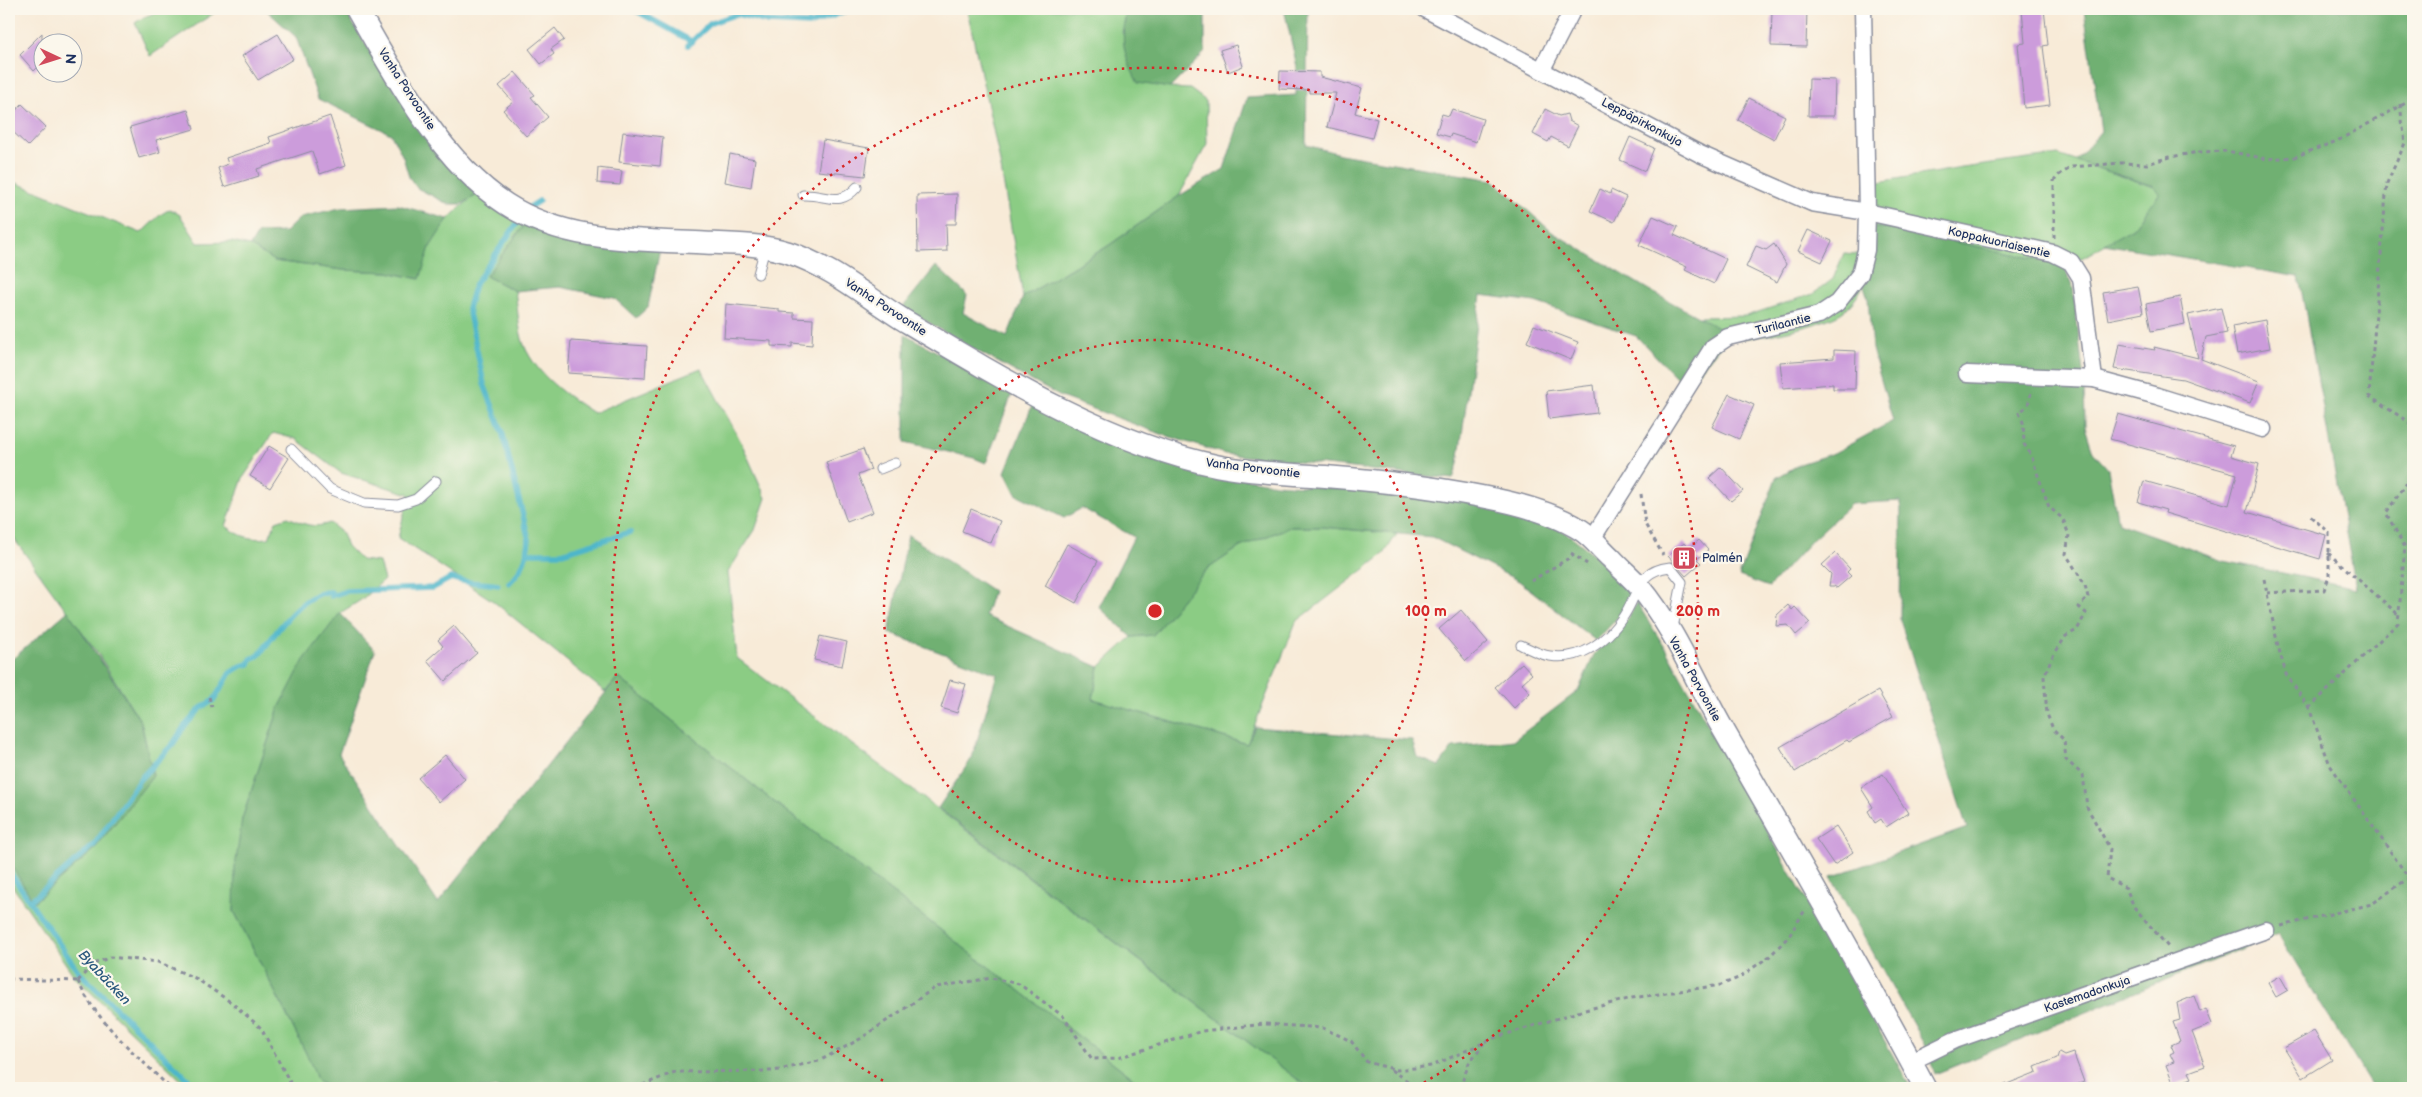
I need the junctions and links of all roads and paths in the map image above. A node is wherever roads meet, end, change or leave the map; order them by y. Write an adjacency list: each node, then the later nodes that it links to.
1 (358, 9): 11 (street, Vanha Porvoontie)
2 (1425, 9): 5 (street, Leppäpirkonkuja)
3 (1573, 9): 5 (street)
4 (1864, 9): 10 (street, Turilaantie)
5 (1542, 69): 10 (street, Leppäpirkonkuja)
6 (2413, 99): 7 (path)
7 (2400, 104): 12 (path); 17 (path)
8 (857, 186): 9 (lane)
9 (803, 195)
10 (1867, 212): 12 (street, Koppakuoriaisentie); 22 (street, Turilaantie)
11 (765, 247): 13 (lane); 26 (street, Vanha Porvoontie)
12 (2053, 253): 16 (street, Koppakuoriaisentie)
13 (758, 274)
14 (1967, 374): 15 (street)
15 (2035, 378): 16 (street); 43 (path)
16 (2094, 379): 18 (street)
17 (2413, 425)
18 (2263, 429)
19 (291, 449): 24 (lane)
20 (896, 462): 23 (lane)
21 (2413, 462): 33 (path)
22 (1637, 467): 26 (street, Turilaantie); 28 (path)
23 (880, 469)
24 (436, 481)
25 (2310, 516): 27 (path)
26 (1592, 539): 30 (path); 31 (street, Vanha Porvoontie)
27 (2328, 553): 32 (path); 33 (path)
28 (1670, 566): 31 (lane); 34 (lane)
29 (2264, 578): 32 (path)
30 (1530, 581)
31 (1638, 586): 34 (street, Vanha Porvoontie); 35 (lane)
32 (2267, 593): 38 (path)
33 (2399, 615): 38 (path)
34 (1672, 636): 41 (street, Vanha Porvoontie)
35 (1521, 645)
36 (209, 697): 37 (path)
37 (212, 707)
38 (2309, 708): 39 (path)
39 (2412, 876): 40 (path); 42 (path)
40 (2413, 884)
41 (1818, 894): 46 (path); 47 (street, Vanha Porvoontie)
42 (2266, 930): 43 (street, Kastemadonkuja)
43 (2176, 962): 47 (street, Kastemadonkuja)
44 (9, 979): 45 (path)
45 (78, 981): 49 (path); 50 (path)
46 (1484, 1043): 48 (path); 53 (path)
47 (1910, 1062): 54 (street, Vanha Porvoontie)
48 (1389, 1068): 51 (path); 52 (path)
49 (170, 1088)
50 (293, 1088)
51 (635, 1088)
52 (1418, 1088)
53 (1460, 1088)
54 (1925, 1088)

